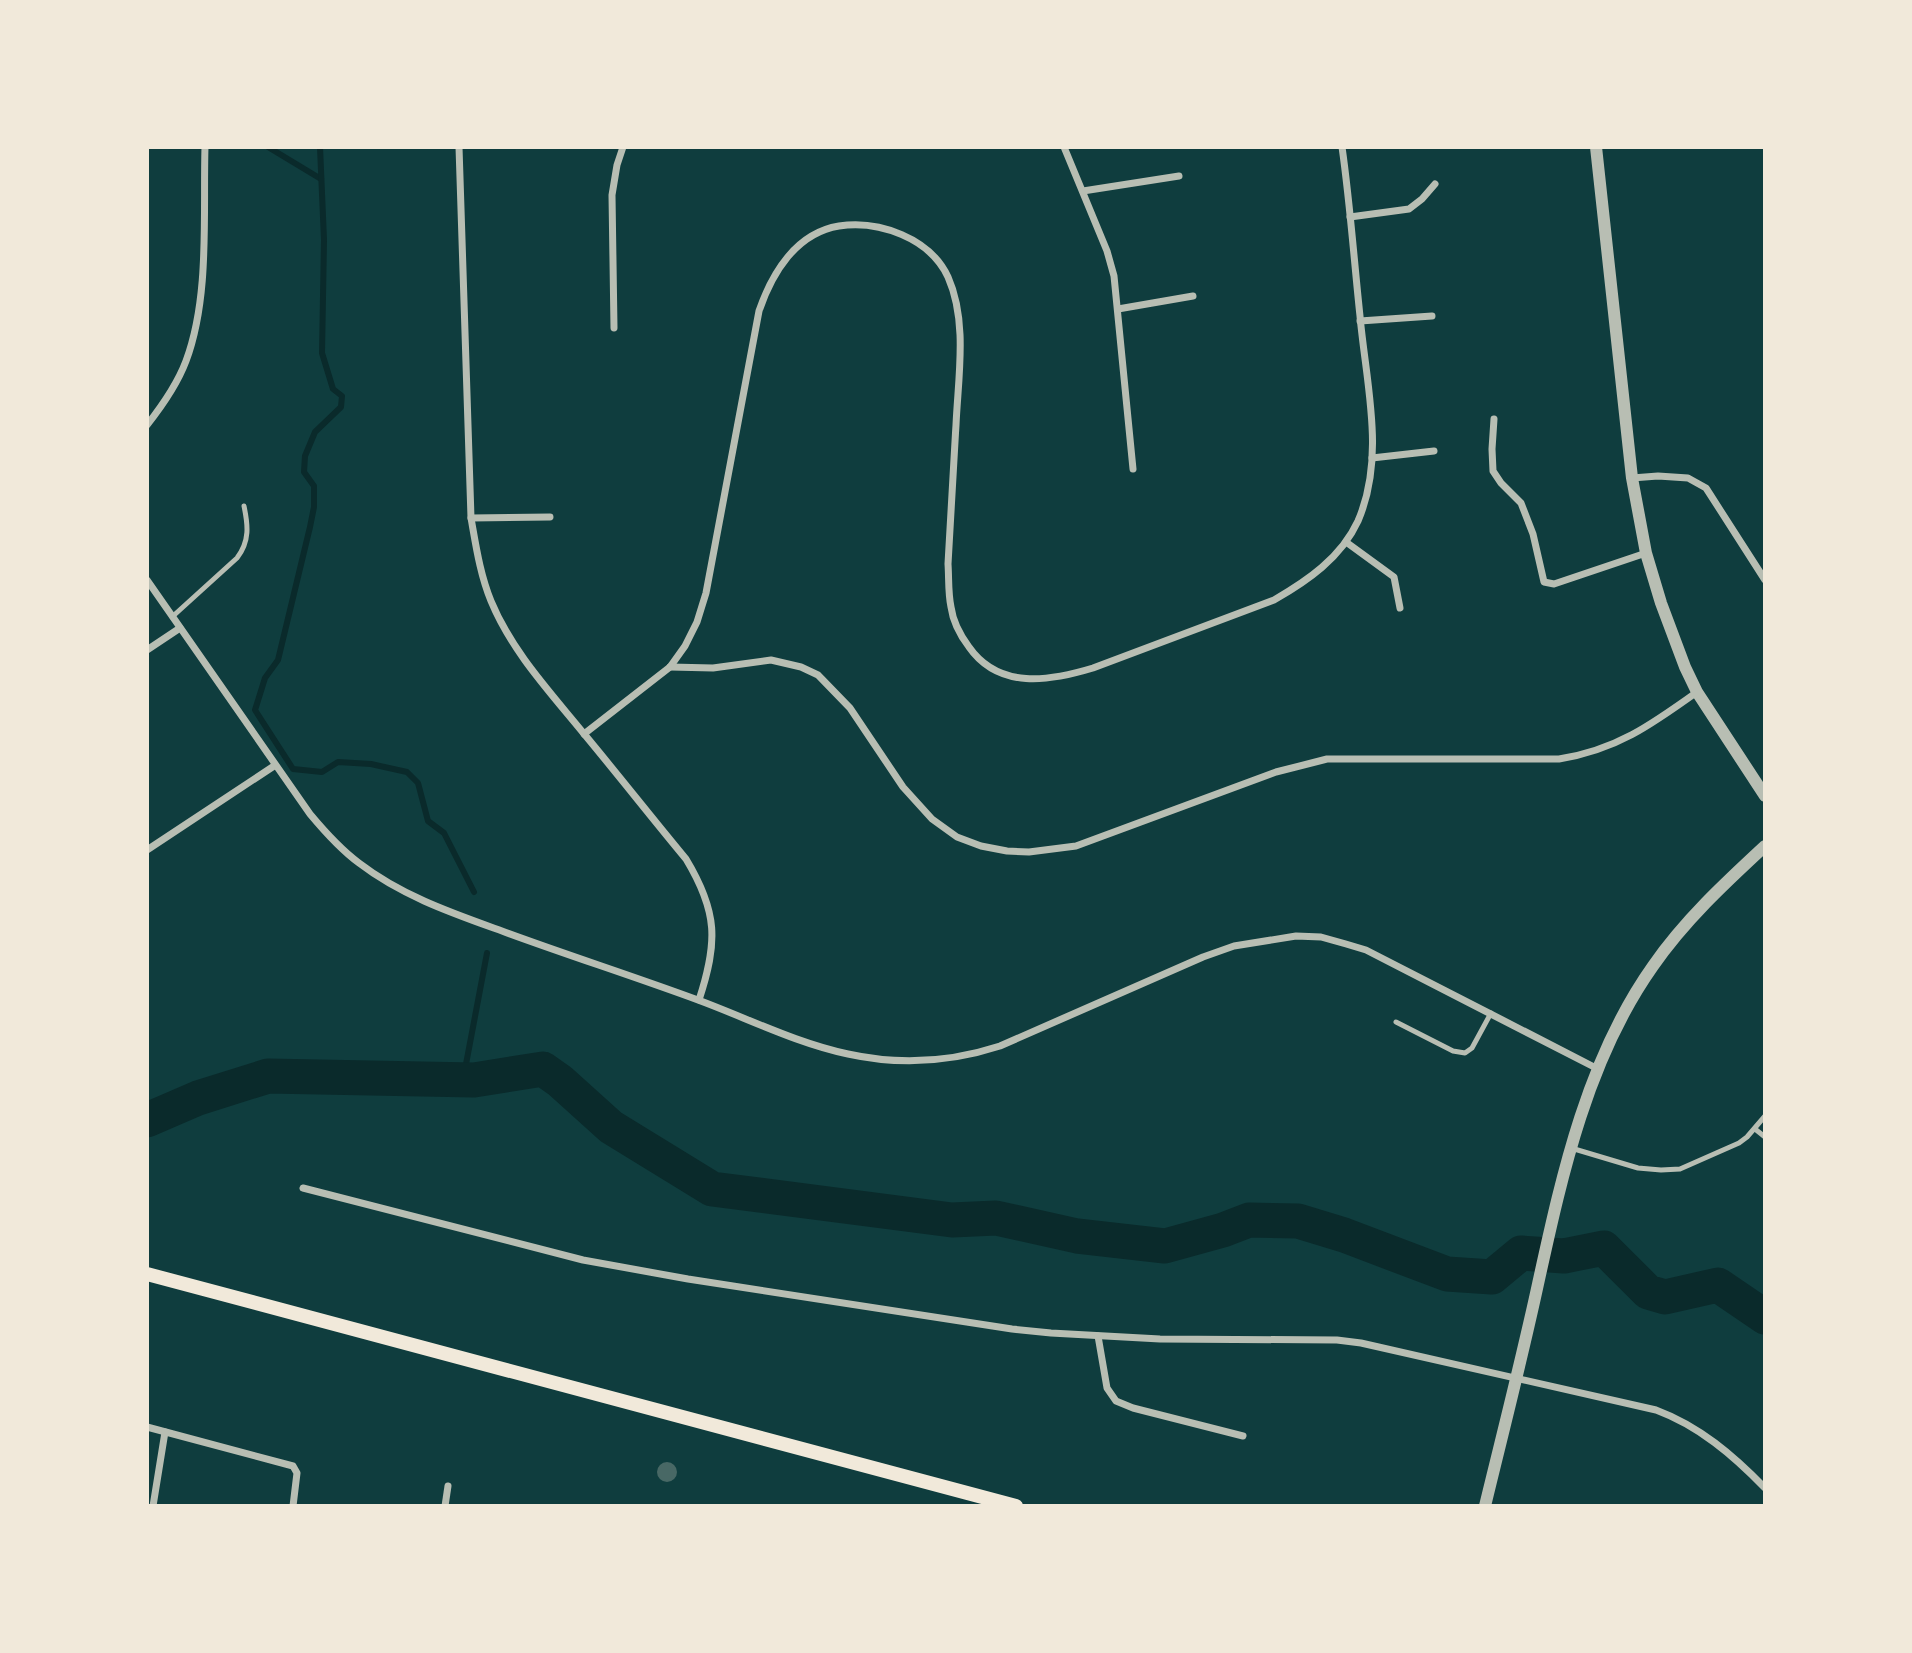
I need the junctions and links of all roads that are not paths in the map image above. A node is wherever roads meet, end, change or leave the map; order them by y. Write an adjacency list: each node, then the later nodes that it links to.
1 (205, 147): 17 (street)
2 (459, 147): 24 (street)
3 (623, 147): 15 (street)
4 (1064, 147): 9 (street)
5 (1342, 147): 10 (street)
6 (1596, 147): 21 (street)
7 (1179, 176): 9 (street)
8 (1435, 184): 10 (street)
9 (1083, 191): 12 (street)
10 (1350, 217): 14 (street)
11 (1193, 296): 12 (street)
12 (1118, 309): 20 (street)
13 (1432, 316): 14 (street)
14 (1360, 321): 19 (street)
15 (614, 328)
16 (1494, 419): 26 (street)
17 (147, 425)
18 (1434, 451): 19 (street)
19 (1372, 458): 25 (street)
20 (1133, 469)
21 (1632, 478): 26 (street); 28 (street)
22 (244, 506): 30 (lane)
23 (550, 517): 24 (street)
24 (471, 518): 35 (street)
25 (1346, 542): 29 (street); 33 (street)
26 (1646, 553): 34 (street)
27 (147, 580): 30 (street)
28 (1765, 580)
29 (1400, 608)
30 (172, 617): 31 (street)
31 (180, 628): 32 (street); 36 (street)
32 (147, 650)
33 (670, 667): 34 (street); 35 (street)
34 (1698, 692): 37 (street)
35 (584, 734): 40 (street)
36 (274, 766): 39 (street); 40 (street)
37 (1765, 796)
38 (1765, 846): 43 (street)
39 (147, 850)
40 (699, 1000): 41 (street)
41 (1491, 1013): 42 (lane); 43 (street)
42 (1396, 1022)
43 (1598, 1069): 47 (street)
44 (1765, 1116): 45 (lane)
45 (1755, 1129): 46 (lane); 47 (lane)
46 (1765, 1137)
47 (1571, 1148): 51 (street)
48 (303, 1188): 50 (street)
49 (147, 1274): 60 (main road)
50 (1098, 1336): 51 (street); 54 (street)
51 (1515, 1379): 56 (street); 61 (street)
52 (147, 1427): 53 (street)
53 (165, 1432): 57 (street); 58 (street)
54 (1243, 1436)
55 (448, 1486): 59 (street)
56 (1765, 1488)
57 (153, 1506)
58 (293, 1506)
59 (445, 1506)
60 (1016, 1506)
61 (1485, 1506)

